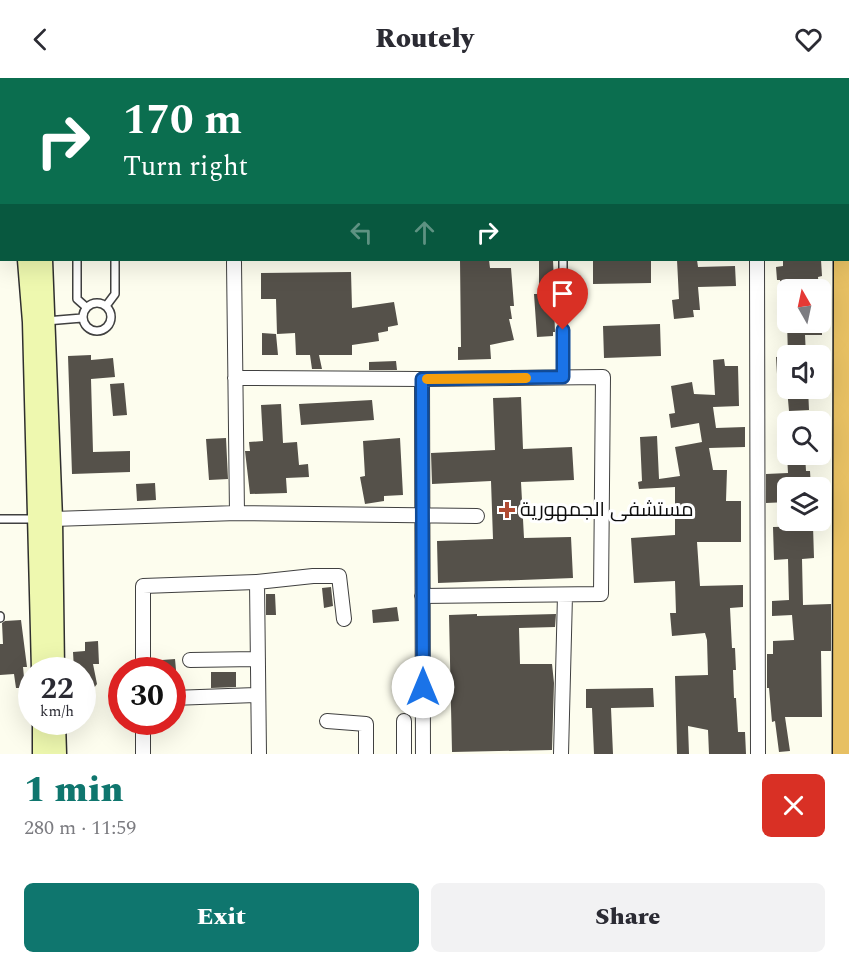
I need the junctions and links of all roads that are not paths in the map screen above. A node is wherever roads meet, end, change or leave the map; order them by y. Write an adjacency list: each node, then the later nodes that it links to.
1 (30, 261): 12 (main road)
2 (30, 261): 20 (main road)
3 (77, 261): 10 (lane)
4 (115, 261): 9 (lane)
5 (236, 261): 14 (street)
6 (563, 261): 13 (lane)
7 (758, 261): 45 (street)
8 (846, 261): 46 (highway)
9 (106, 306): 10 (lane); 11 (lane)
10 (86, 308): 11 (lane)
11 (82, 318): 12 (lane)
12 (46, 321): 20 (main road)
13 (563, 377): 15 (street); 22 (street)
14 (236, 378): 15 (street); 16 (street)
15 (422, 379): 17 (street)
16 (237, 513): 17 (street); 20 (street)
17 (422, 515): 18 (street); 23 (street)
18 (477, 516)
19 (0, 519): 20 (lane)
20 (45, 519): 25 (main road); 26 (main road)
21 (256, 582): 24 (street); 27 (street); 28 (street)
22 (565, 595): 23 (street); 44 (street)
23 (422, 597): 43 (street)
24 (344, 619)
25 (40, 657)
26 (54, 657)
27 (143, 657)
28 (258, 659): 29 (street); 30 (street)
29 (190, 660)
30 (258, 695): 31 (street); 40 (street)
31 (186, 698)
32 (327, 721): 41 (street)
33 (404, 721): 42 (street)
34 (42, 735): 37 (main road)
35 (56, 735): 38 (main road)
36 (143, 735): 39 (street)
37 (42, 754)
38 (57, 754)
39 (143, 754)
40 (259, 754)
41 (366, 754)
42 (404, 754)
43 (423, 754)
44 (561, 754)
45 (758, 754)
46 (845, 754)

